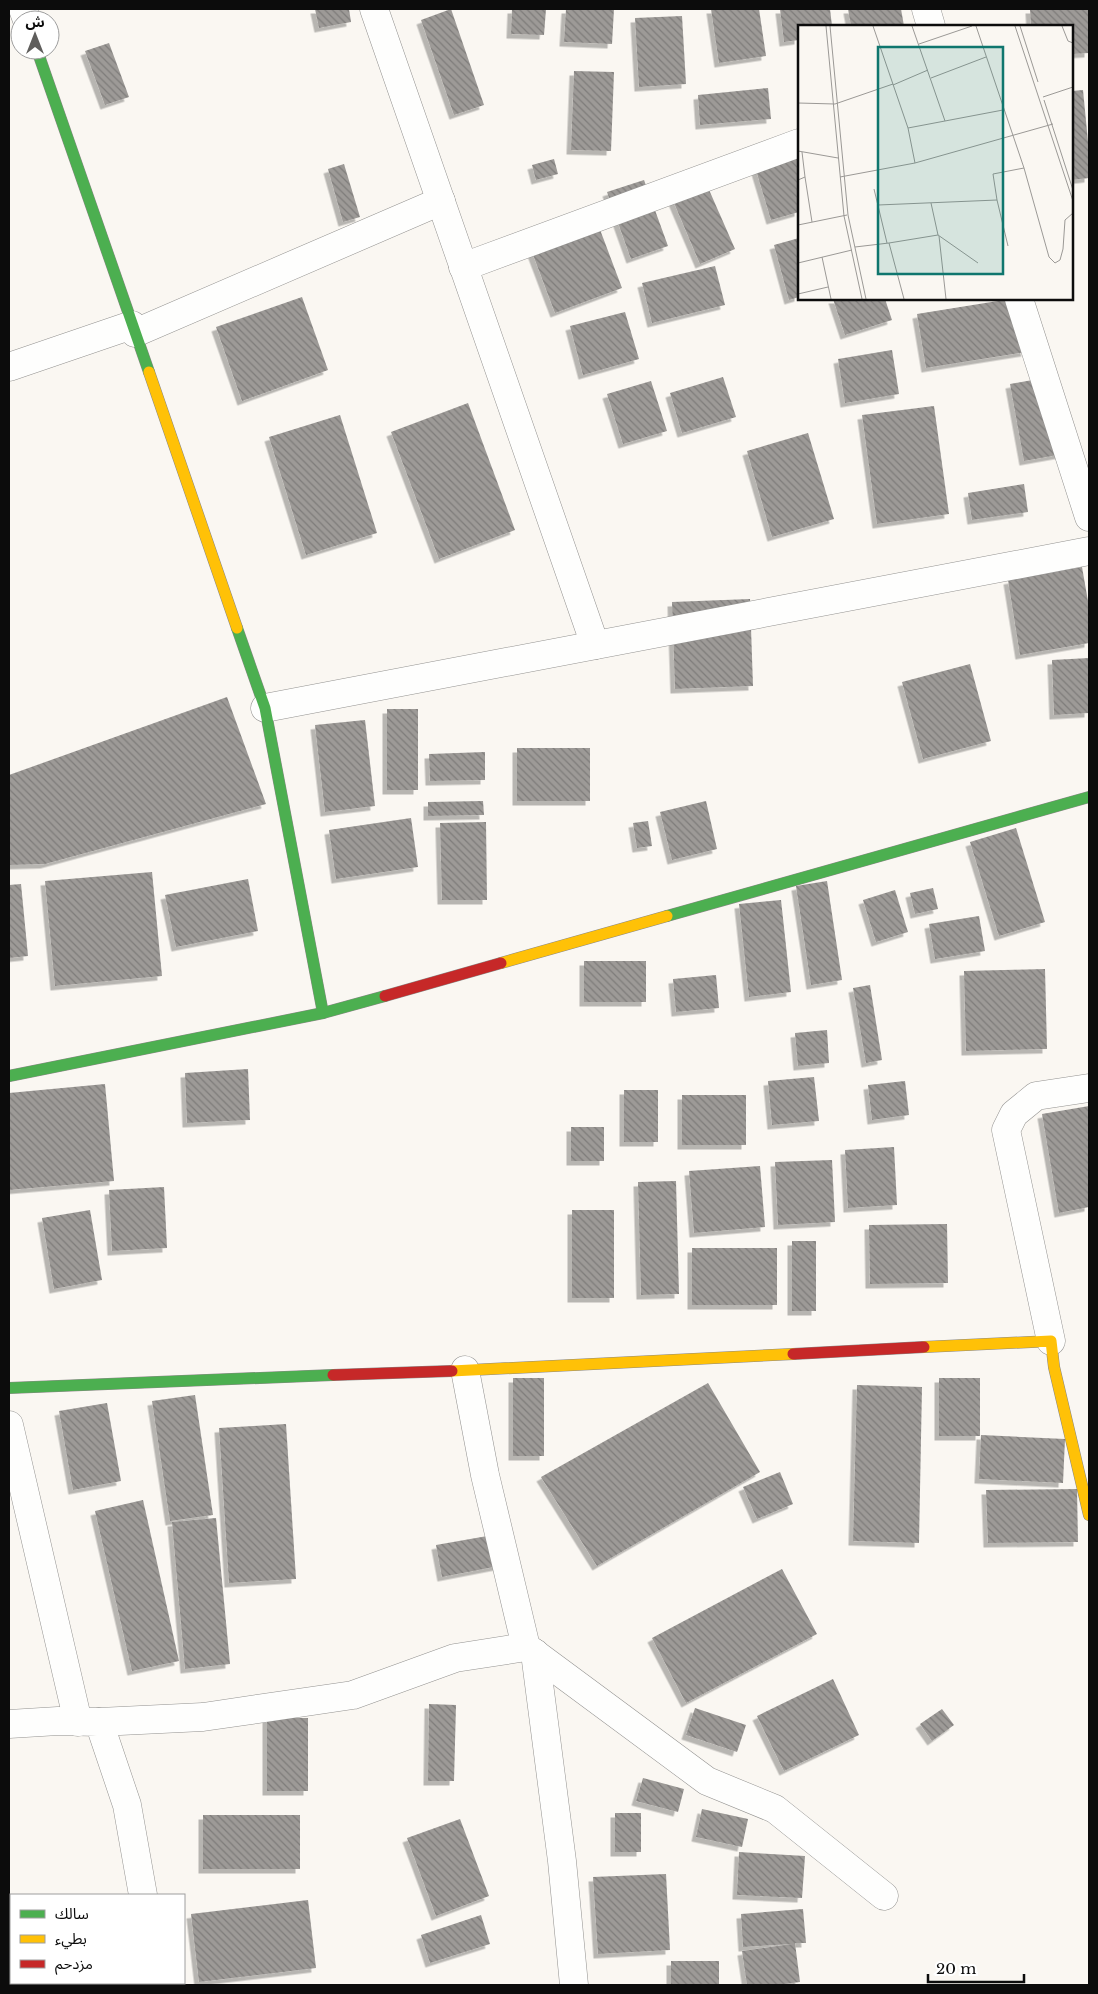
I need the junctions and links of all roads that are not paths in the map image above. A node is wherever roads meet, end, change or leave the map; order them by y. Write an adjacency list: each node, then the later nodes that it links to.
1 (374, 9): 6 (street)
2 (926, 9): 3 (street)
3 (931, 25)
4 (41, 60): 9 (street)
5 (798, 143): 7 (street)
6 (440, 201): 7 (street); 9 (street)
7 (463, 267): 13 (street)
8 (1019, 300): 11 (street)
9 (133, 329): 10 (street); 14 (street)
10 (9, 367)
11 (1089, 517)
12 (1089, 551): 13 (street)
13 (594, 645): 14 (street)
14 (265, 708): 16 (street)
15 (1089, 797): 16 (street)
16 (323, 1013): 17 (street)
17 (9, 1076)
18 (1089, 1088): 19 (street)
19 (1051, 1341): 20 (street); 23 (street)
20 (466, 1370): 21 (street); 24 (street)
21 (9, 1388)
22 (9, 1425): 25 (street)
23 (1089, 1515)
24 (530, 1650): 25 (street); 28 (street); 29 (street)
25 (88, 1722): 26 (street); 27 (street)
26 (9, 1724)
27 (143, 1894)
28 (884, 1896)
29 (574, 1985)

